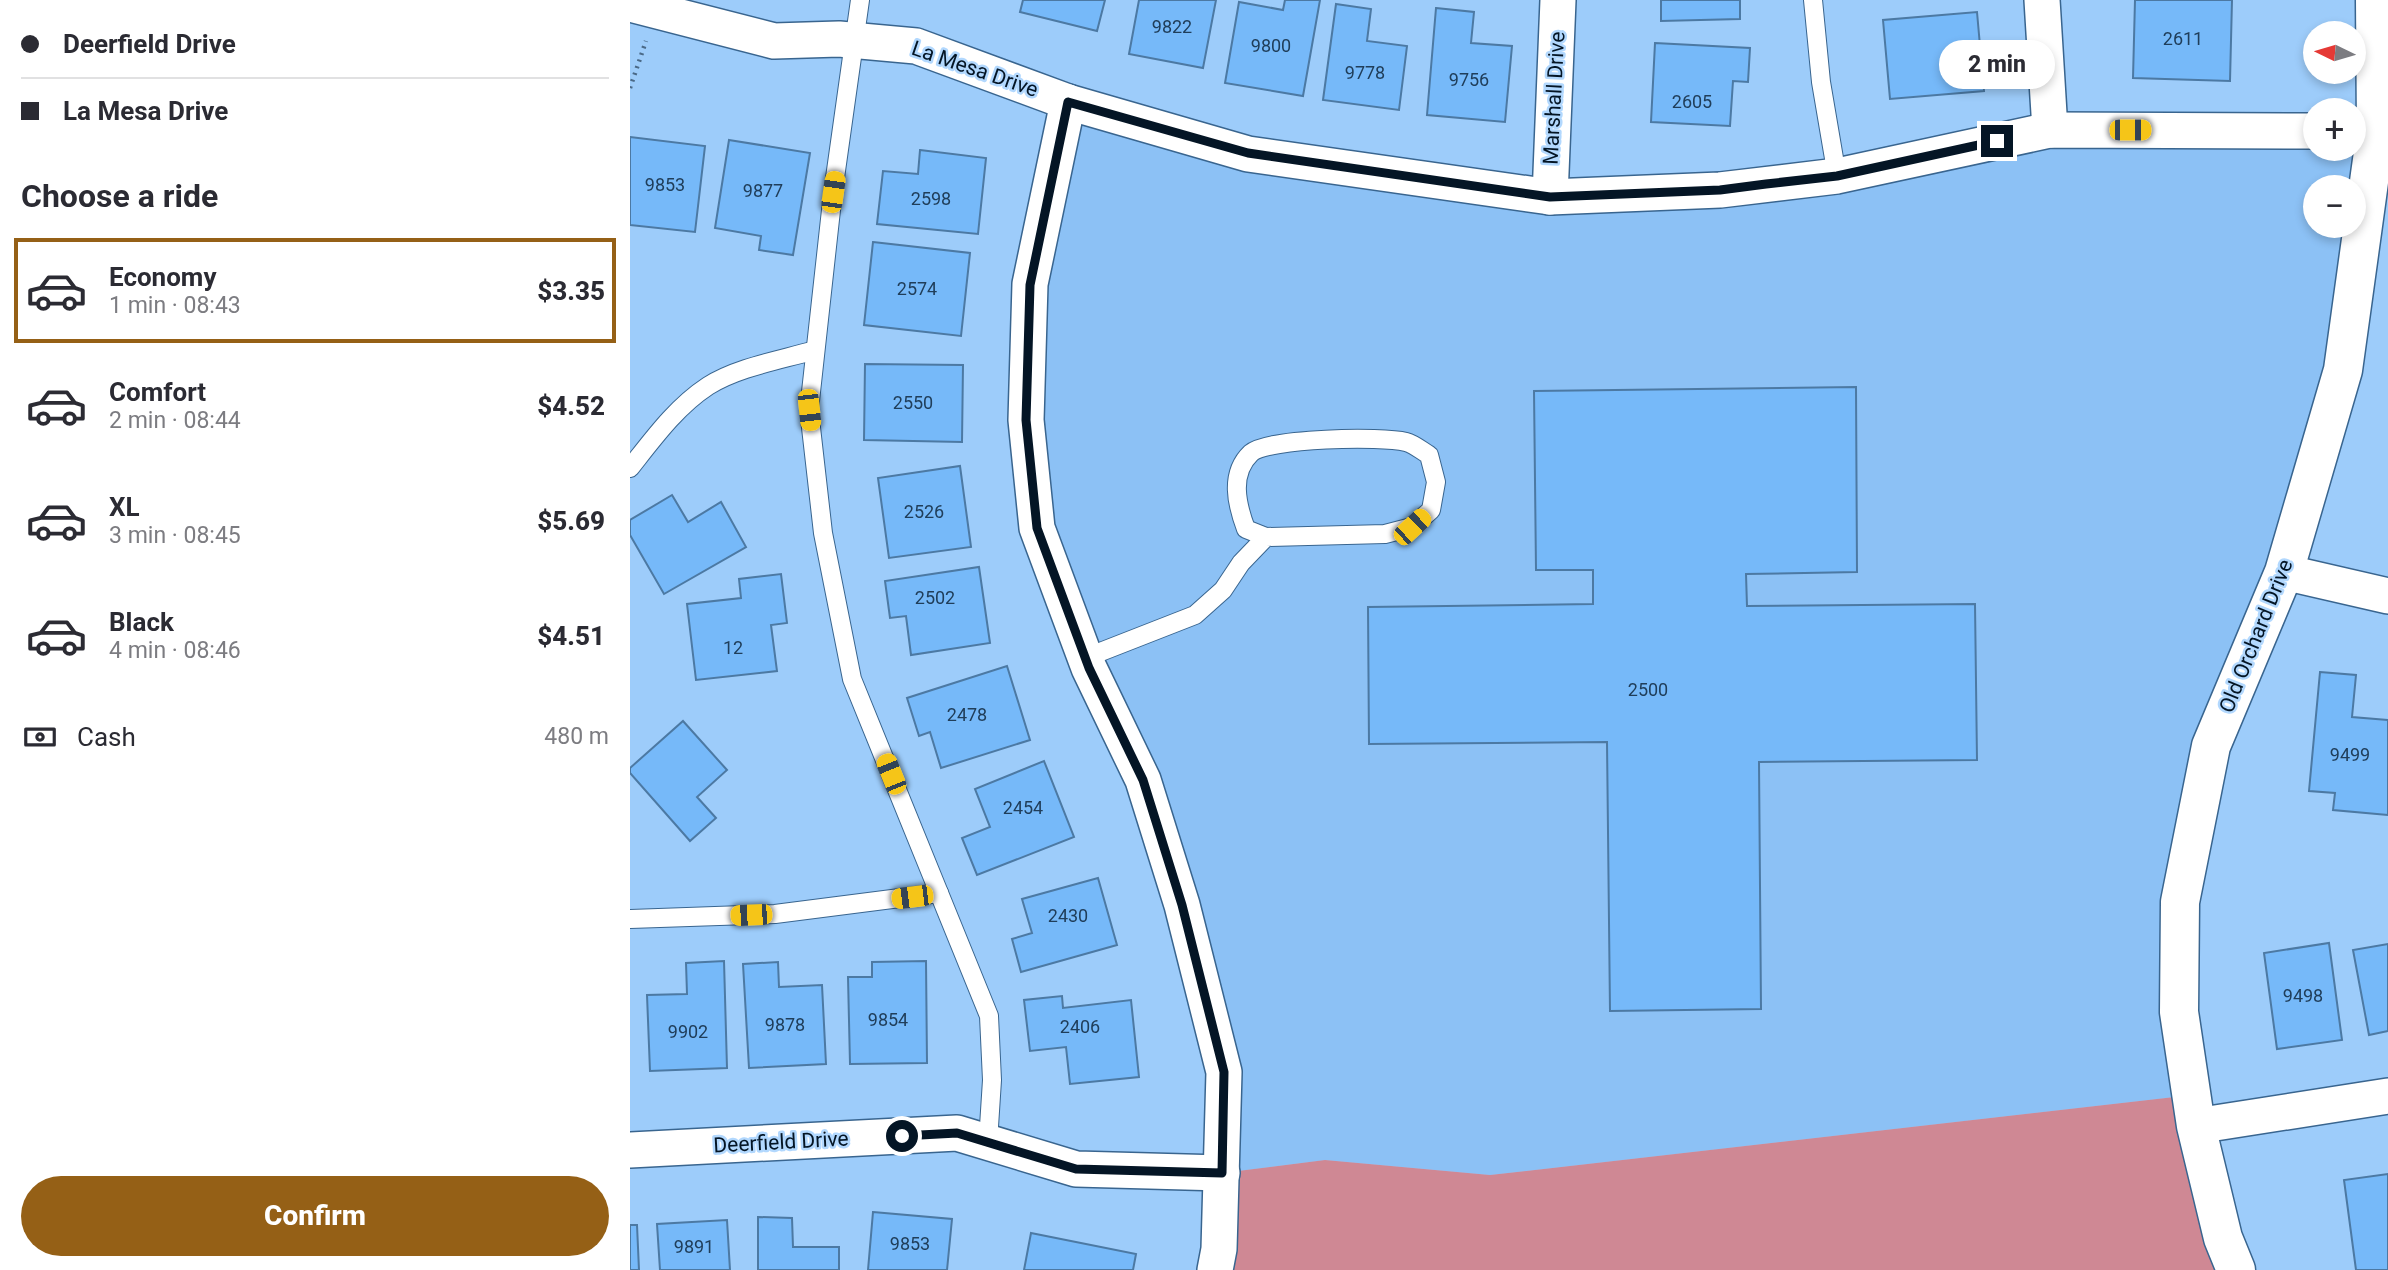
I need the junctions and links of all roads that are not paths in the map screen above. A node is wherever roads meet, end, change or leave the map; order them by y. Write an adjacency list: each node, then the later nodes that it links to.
1 (860, 0): 7 (lane)
2 (1558, 0): 14 (street, Marshall Drive)
3 (1813, 0): 13 (lane)
4 (2042, 0): 10 (street)
5 (2375, 0): 9 (street, Old Orchard Drive)
6 (630, 4): 7 (street, La Mesa Drive)
7 (854, 40): 8 (street, La Mesa Drive); 15 (lane)
8 (1068, 102): 14 (street, La Mesa Drive); 20 (street)
9 (2366, 118)
10 (2050, 130): 11 (street, La Mesa Drive); 13 (street, La Mesa Drive)
11 (2303, 131)
12 (2362, 161): 18 (street, Old Orchard Drive)
13 (1837, 176): 14 (street, La Mesa Drive)
14 (1550, 197)
15 (815, 350): 16 (lane); 21 (lane)
16 (630, 468)
17 (1266, 537): 17 (lane); 20 (lane)
18 (2284, 572): 19 (street); 24 (street, Old Orchard Drive)
19 (2388, 596)
20 (1085, 658): 27 (street)
21 (939, 893): 22 (lane); 25 (lane)
22 (630, 919)
23 (2388, 1096): 24 (street)
24 (2196, 1126): 29 (street, Old Orchard Drive)
25 (988, 1142): 26 (street, Deerfield Drive); 27 (street, Deerfield Drive)
26 (630, 1150)
27 (1222, 1173): 28 (street)
28 (1215, 1270)
29 (2236, 1270)

